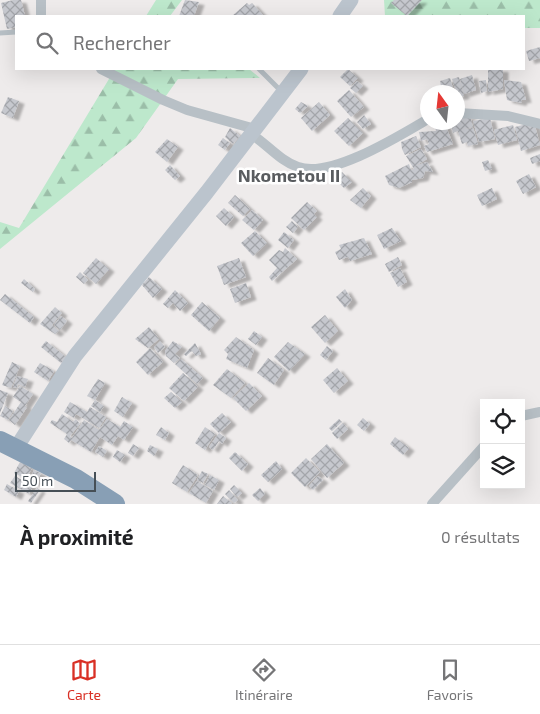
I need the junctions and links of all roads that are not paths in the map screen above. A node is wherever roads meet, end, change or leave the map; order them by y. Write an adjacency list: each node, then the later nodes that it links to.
1 (41, 0): 3 (street)
2 (351, 0): 4 (street)
3 (41, 15)
4 (341, 15)
5 (15, 32): 6 (lane)
6 (0, 33)
7 (103, 70): 14 (street)
8 (260, 70): 10 (lane)
9 (300, 70): 10 (street)
10 (283, 92): 14 (street)
11 (465, 113): 13 (street)
12 (420, 123): 14 (street)
13 (540, 124)
14 (253, 131): 17 (street)
15 (540, 412): 16 (street)
16 (525, 415)
17 (8, 445): 19 (highway)
18 (480, 450): 20 (street)
19 (115, 504)
20 (432, 504)

